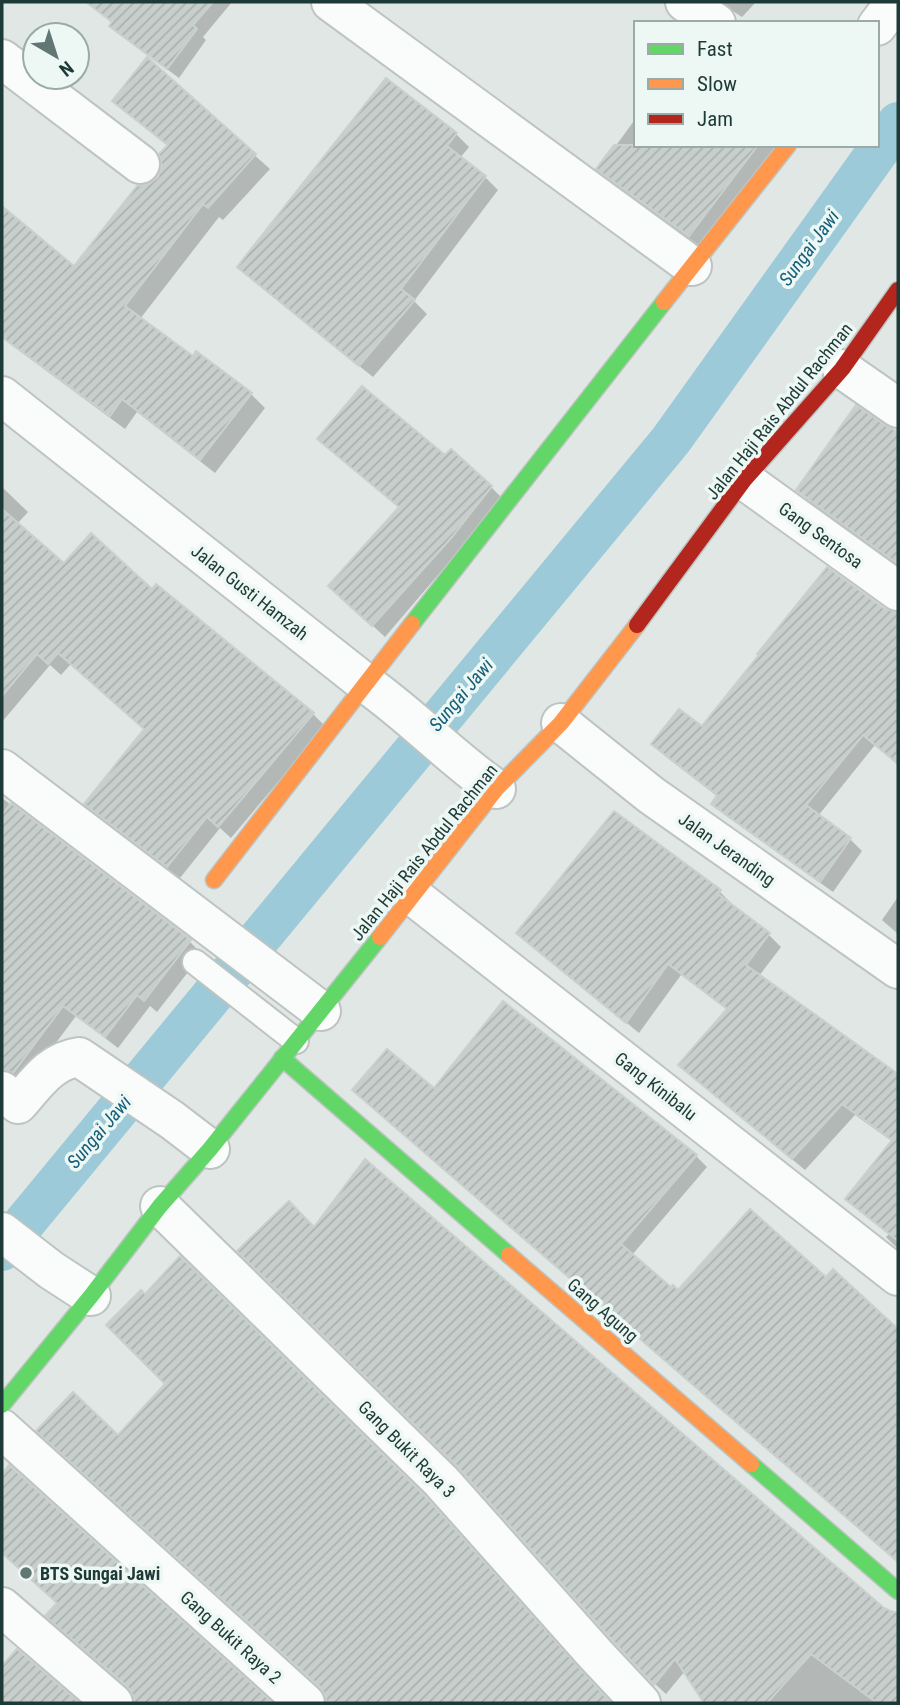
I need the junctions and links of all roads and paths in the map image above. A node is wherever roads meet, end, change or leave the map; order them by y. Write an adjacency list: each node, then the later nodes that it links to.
1 (331, 2): 9 (street)
2 (685, 2): 4 (street)
3 (895, 2): 5 (street)
4 (713, 21)
5 (879, 23)
6 (2, 59): 8 (street)
7 (787, 147): 9 (street)
8 (140, 164)
9 (692, 266): 16 (street)
10 (898, 290): 11 (street, Jalan Haji Rais Abdul Rachman)
11 (842, 369): 13 (street); 14 (street, Jalan Haji Rais Abdul Rachman)
12 (2, 396): 16 (street, Jalan Gusti Hamzah)
13 (898, 408)
14 (744, 480): 15 (street, Gang Sentosa); 17 (street, Jalan Haji Rais Abdul Rachman)
15 (898, 591)
16 (376, 691): 19 (street, Jalan Gusti Hamzah); 20 (street)
17 (561, 723): 19 (street, Jalan Haji Rais Abdul Rachman); 23 (street, Jalan Jeranding)
18 (2, 769): 24 (street)
19 (484, 781): 21 (street, Jalan Haji Rais Abdul Rachman)
20 (214, 880)
21 (413, 896): 24 (street, Jalan Haji Rais Abdul Rachman); 30 (street, Gang Kinibalu)
22 (200, 966): 25 (lane)
23 (898, 969)
24 (321, 1011): 25 (street, Jalan Haji Rais Abdul Rachman)
25 (289, 1050): 27 (street, Jalan Haji Rais Abdul Rachman); 33 (street, Gang Agung)
26 (7, 1107): 27 (street)
27 (210, 1149): 28 (street, Jalan Haji Rais Abdul Rachman)
28 (160, 1206): 31 (street, Jalan Haji Rais Abdul Rachman); 37 (street, Gang Bukit Raya 3)
29 (2, 1232): 31 (street)
30 (898, 1276)
31 (91, 1296): 32 (street, Jalan Haji Rais Abdul Rachman)
32 (3, 1408): 36 (street, Gang Bukit Raya 2)
33 (898, 1591)
34 (2, 1607): 35 (street)
35 (113, 1703)
36 (304, 1703)
37 (641, 1703)

